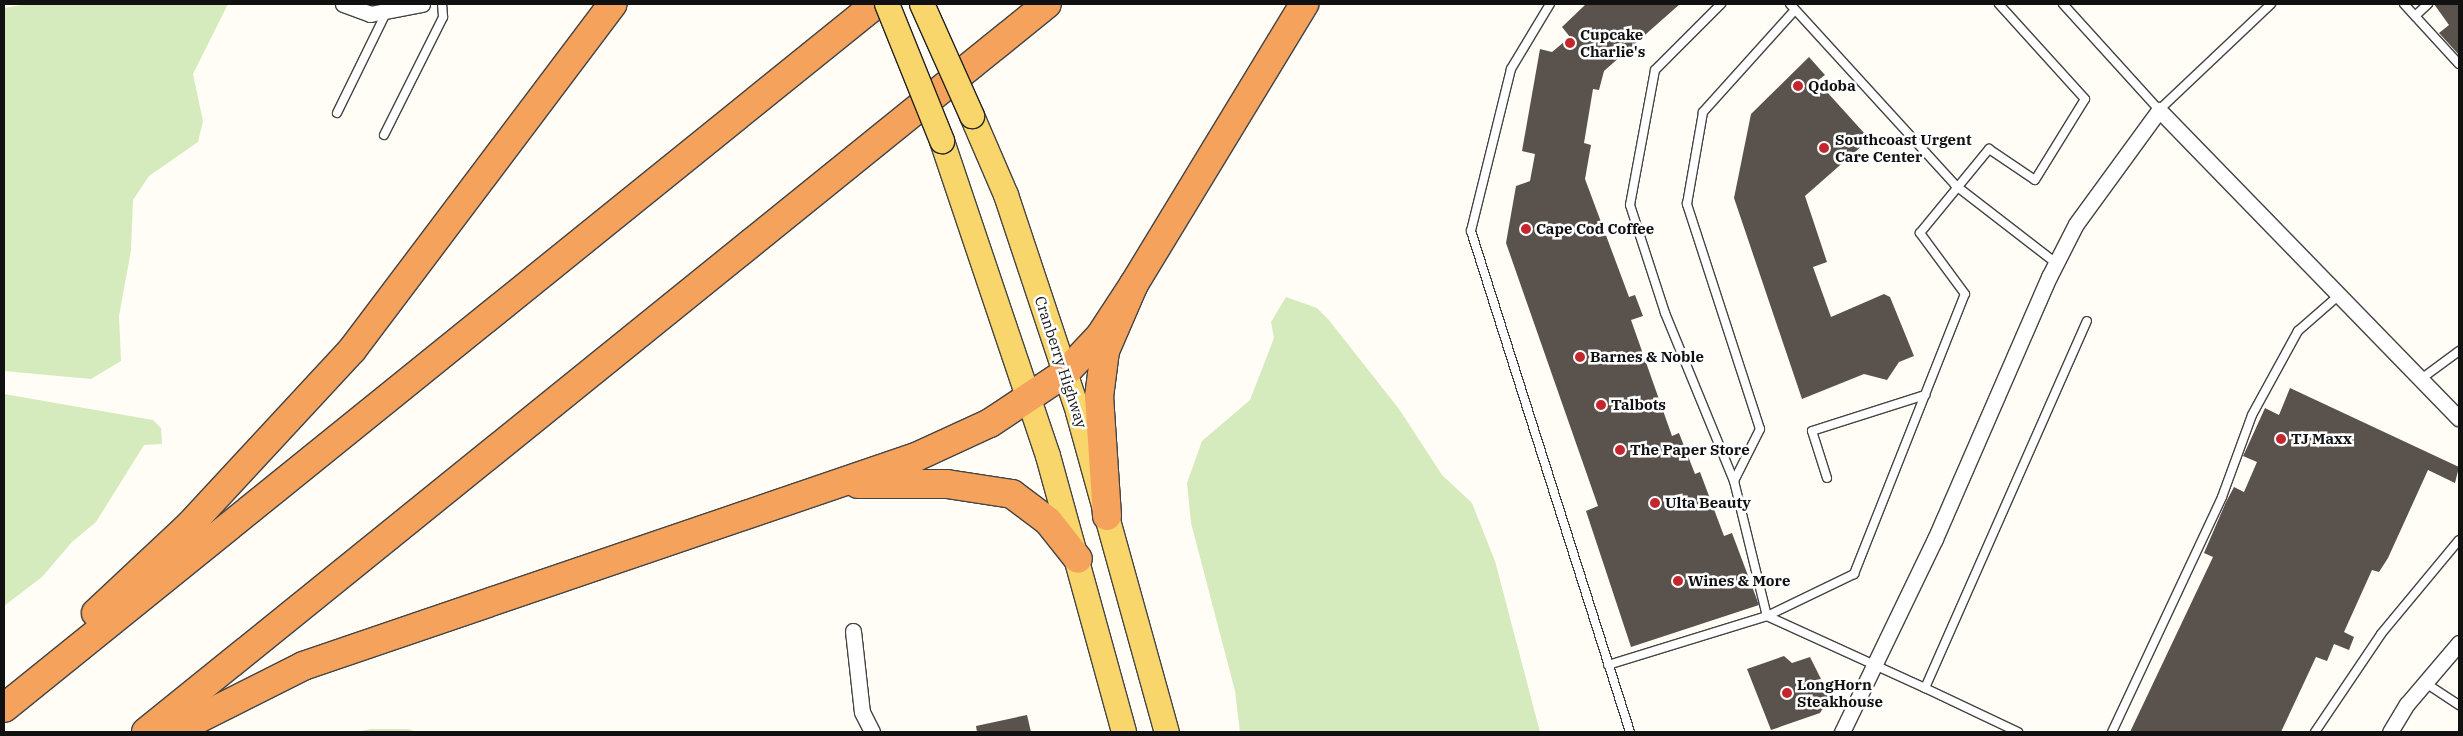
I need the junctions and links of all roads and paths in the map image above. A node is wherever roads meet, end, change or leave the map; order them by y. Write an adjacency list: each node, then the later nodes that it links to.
1 (343, 4): 18 (street)
2 (422, 4): 18 (street)
3 (442, 4): 23 (lane)
4 (613, 4): 48 (highway)
5 (876, 4): 50 (highway)
6 (887, 4): 33 (main road, bridge)
7 (922, 4): 30 (main road, Cranberry Highway, bridge)
8 (1046, 4): 51 (highway)
9 (1304, 4): 26 (highway)
10 (1550, 4): 44 (lane)
11 (1721, 4): 36 (lane)
12 (1999, 4): 24 (lane)
13 (2063, 4): 21 (lane)
14 (2270, 4): 21 (lane)
15 (2404, 4): 19 (lane)
16 (2428, 4): 19 (lane)
17 (1792, 7): 24 (lane); 36 (lane)
18 (386, 13): 22 (lane)
19 (2415, 16): 20 (lane)
20 (2459, 64)
21 (2159, 110): 25 (street); 27 (street)
22 (337, 113)
23 (384, 135)
24 (1955, 185): 25 (lane); 32 (lane)
25 (2056, 263): 45 (street)
26 (1134, 284): 30 (highway); 38 (highway)
27 (2337, 297): 31 (street); 59 (lane)
28 (2087, 321): 47 (lane)
29 (2459, 351): 31 (lane)
30 (1065, 373): 33 (highway); 38 (main road, Cranberry Highway)
31 (2420, 380): 34 (street)
32 (1925, 395): 35 (lane); 41 (lane)
33 (1029, 400): 37 (highway); 40 (main road)
34 (2459, 418)
35 (1827, 478)
36 (1734, 481): 41 (lane)
37 (837, 484): 40 (highway); 52 (highway)
38 (1107, 516): 55 (main road, Cranberry Highway)
39 (2459, 540): 60 (lane)
40 (1078, 559): 54 (main road)
41 (1767, 616): 44 (lane); 45 (lane)
42 (853, 631): 53 (street)
43 (2459, 643): 46 (street)
44 (1608, 665): 56 (lane)
45 (1877, 666): 47 (lane); 57 (street)
46 (2424, 682): 49 (lane); 61 (street)
47 (1925, 688): 58 (lane)
48 (4, 700)
49 (2459, 705)
50 (4, 708)
51 (146, 732)
52 (172, 732)
53 (872, 732)
54 (1124, 732)
55 (1167, 732)
56 (1630, 732)
57 (1842, 732)
58 (2018, 732)
59 (2112, 732)
60 (2315, 732)
61 (2390, 732)

